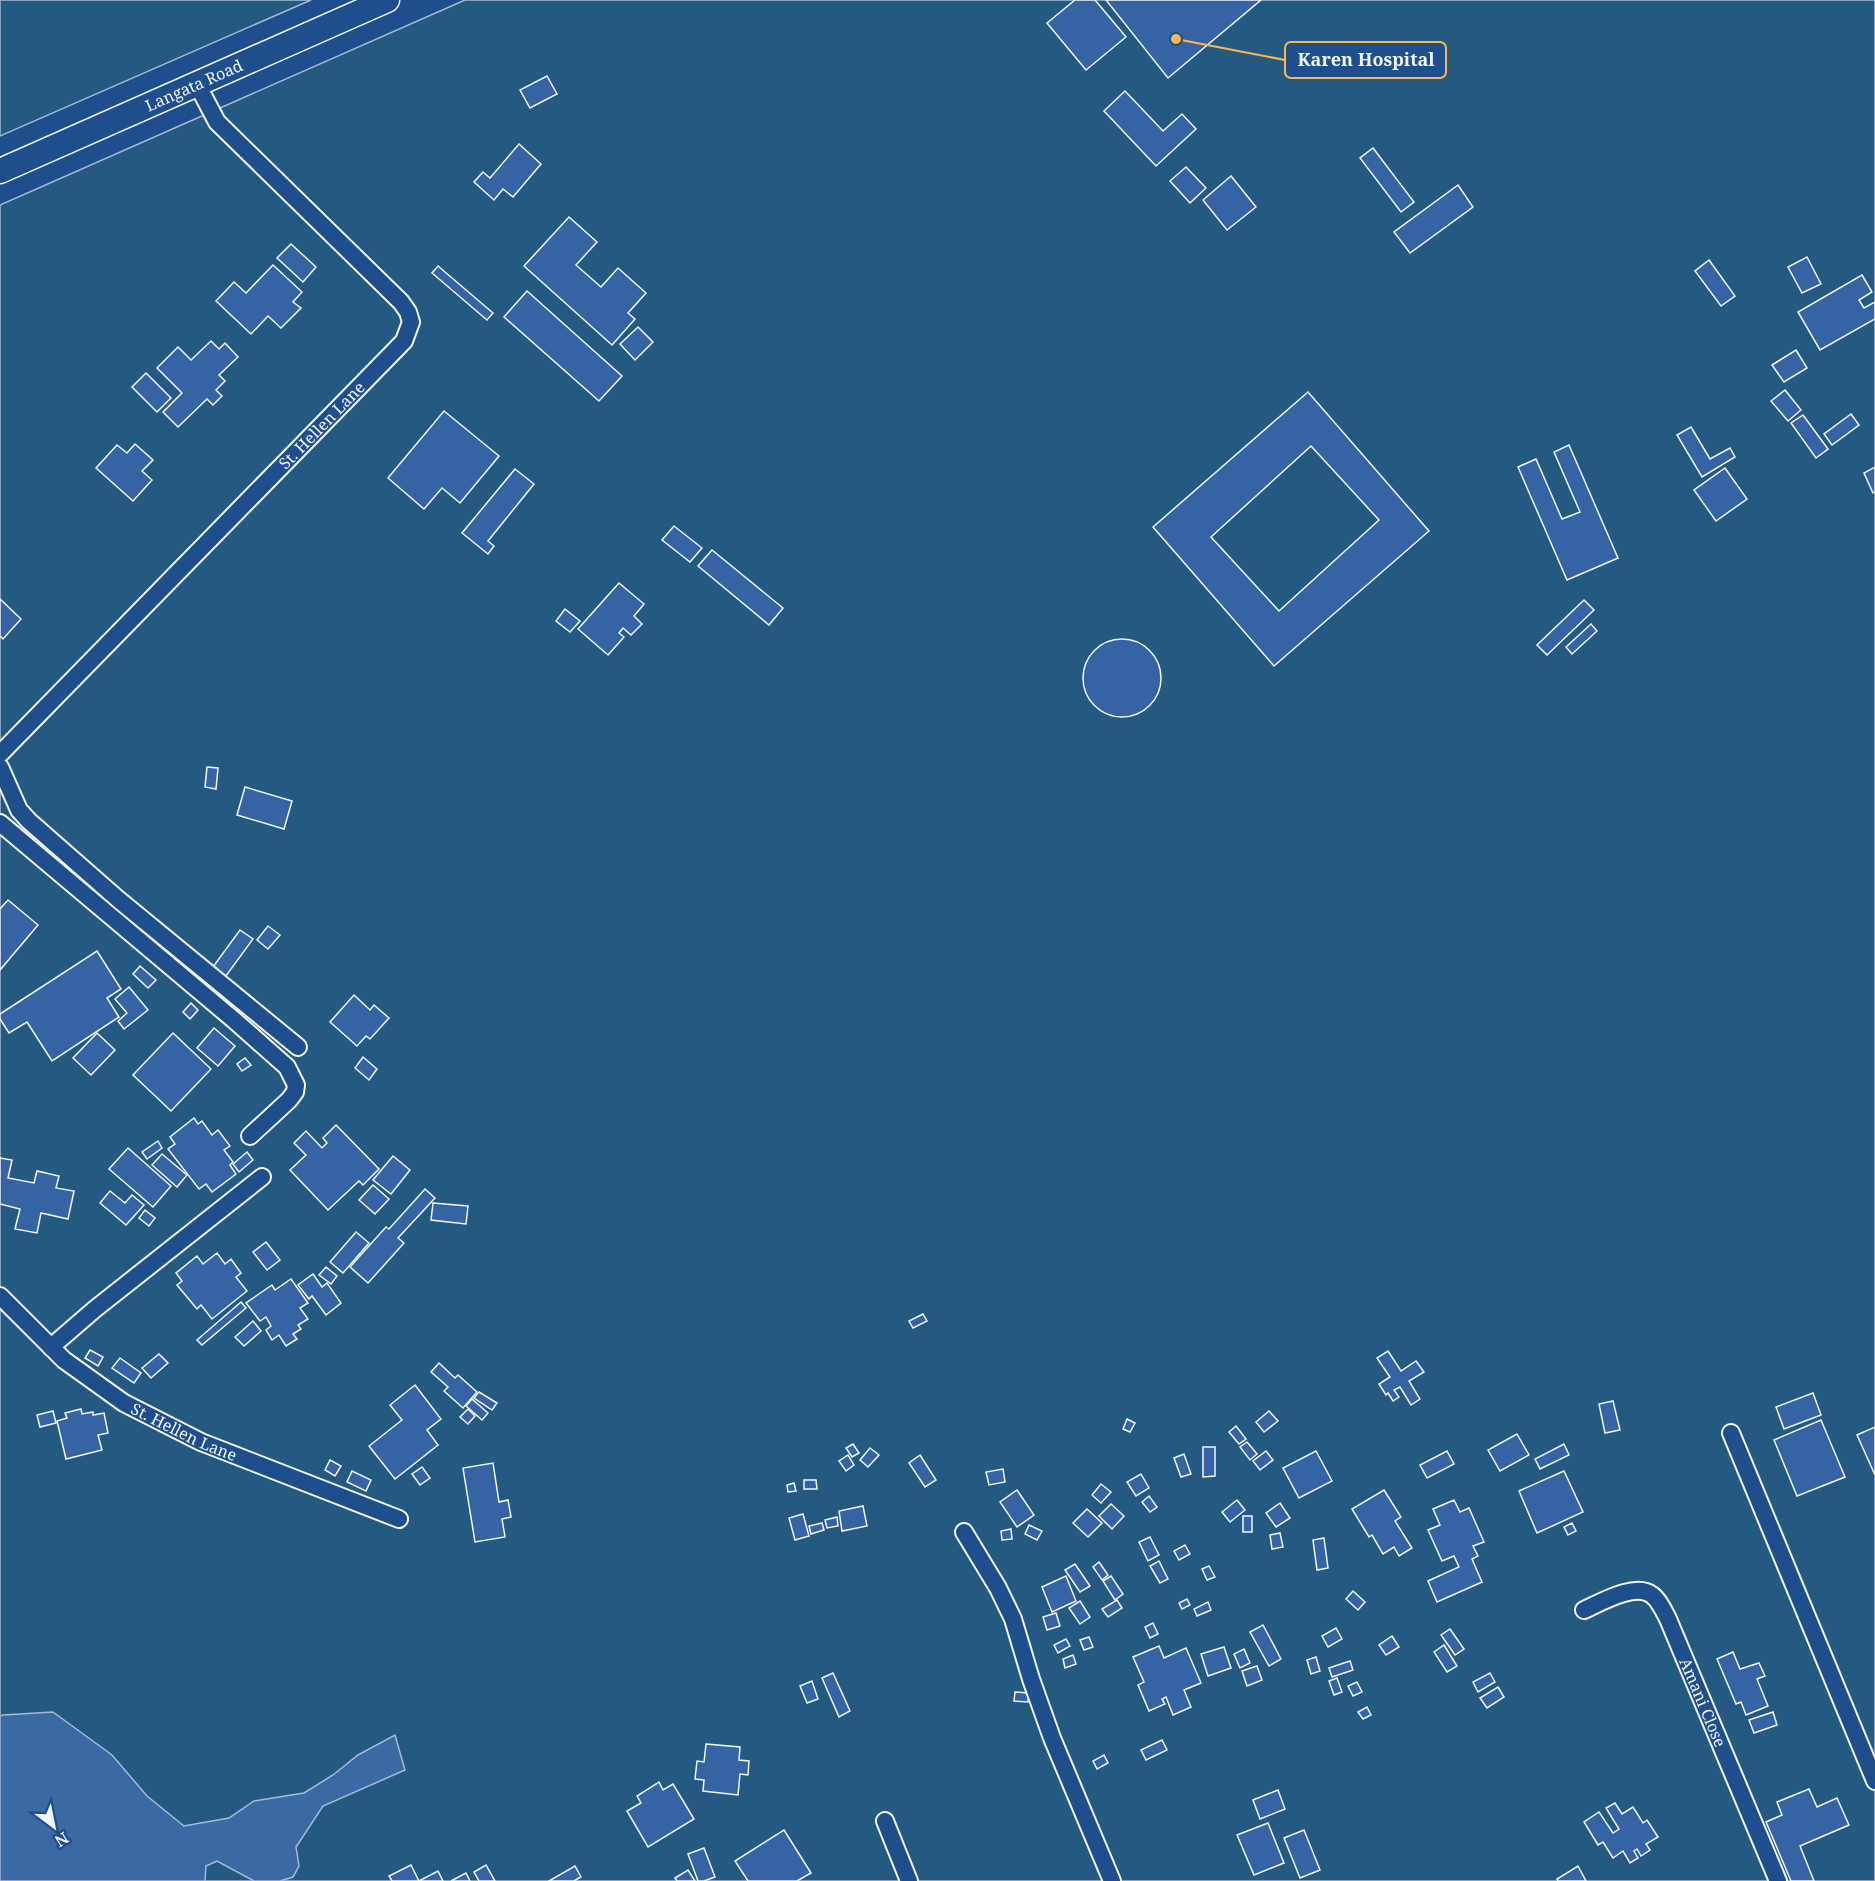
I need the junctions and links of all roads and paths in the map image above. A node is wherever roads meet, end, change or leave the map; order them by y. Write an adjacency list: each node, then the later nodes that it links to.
1 (387, 0): 2 (main road, Langata Road)
2 (197, 84): 3 (main road, Langata Road); 4 (street, St. Hellen Lane)
3 (0, 171)
4 (0, 754)
5 (0, 767): 7 (street)
6 (0, 823): 8 (street)
7 (298, 1047)
8 (250, 1136)
9 (262, 1177): 11 (street)
10 (0, 1296): 11 (street, St. Hellen Lane)
11 (51, 1347): 13 (street, St. Hellen Lane)
12 (1731, 1433): 16 (street)
13 (399, 1519)
14 (964, 1532): 19 (street)
15 (1584, 1610): 20 (street, Amani Close)
16 (1875, 1781)
17 (885, 1821): 18 (street)
18 (909, 1881)
19 (1112, 1881)
20 (1778, 1881)

